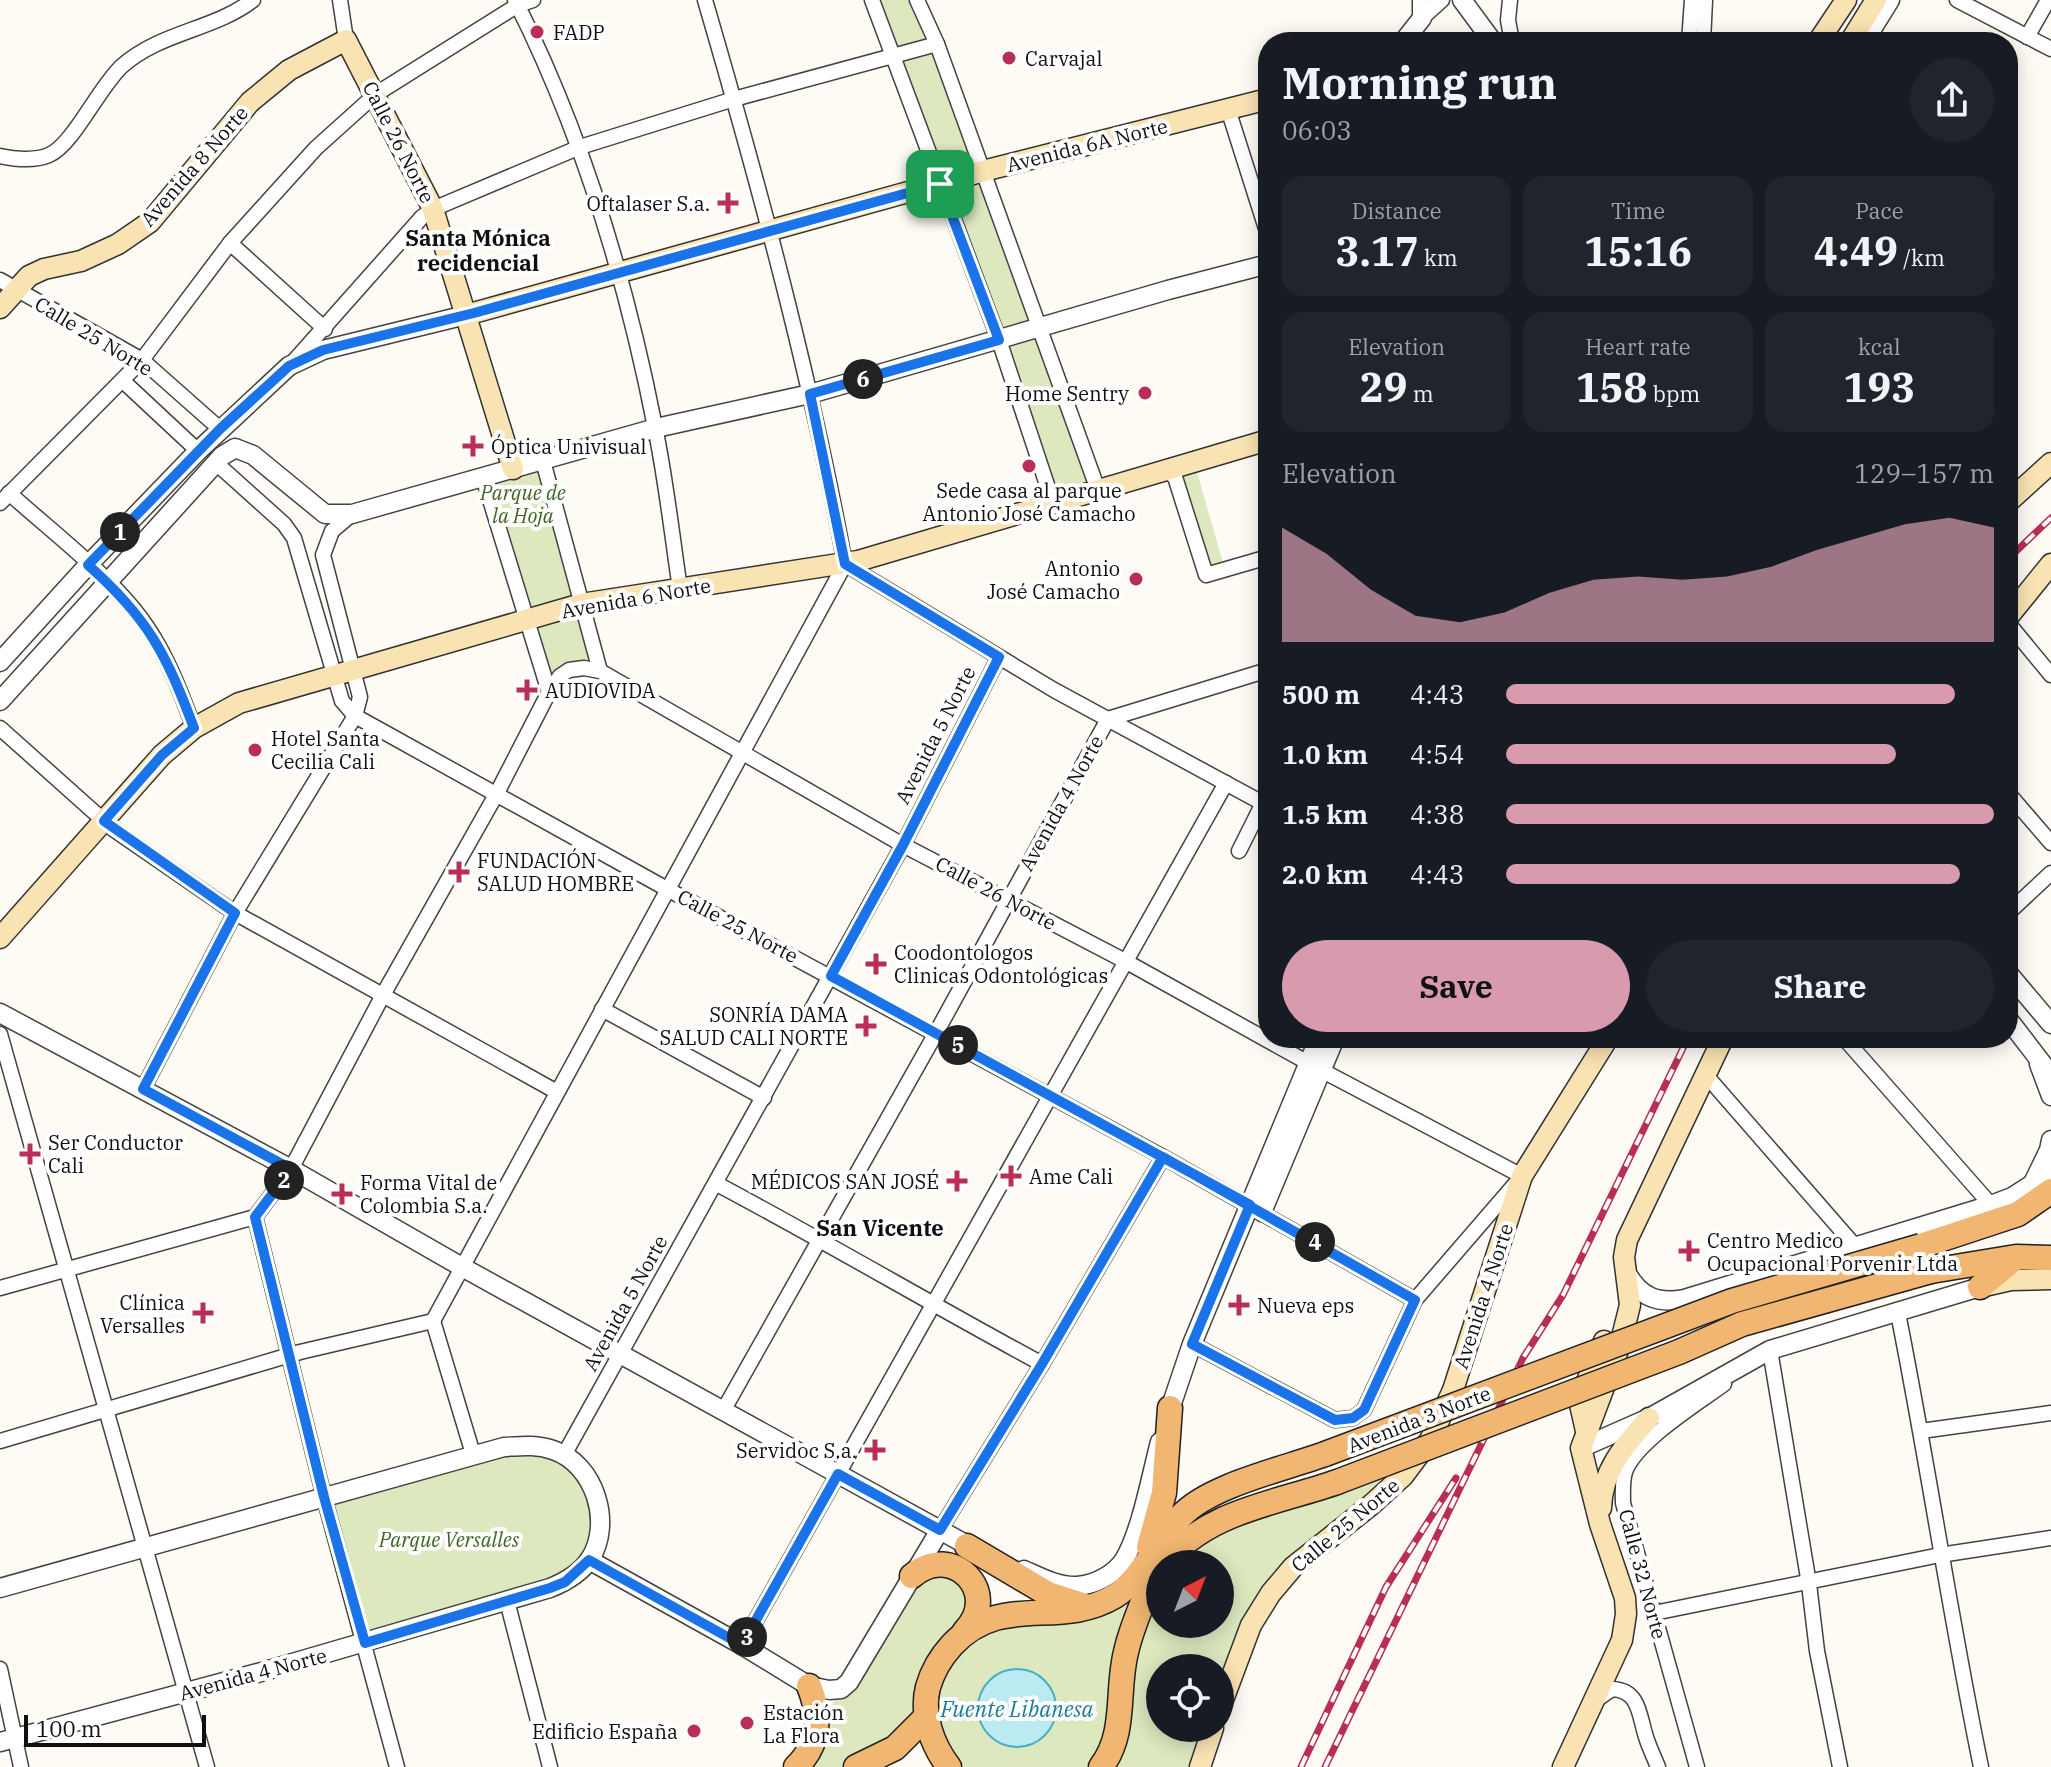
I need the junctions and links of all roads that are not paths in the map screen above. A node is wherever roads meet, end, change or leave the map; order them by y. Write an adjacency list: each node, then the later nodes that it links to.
1 (253, 0): 38 (street)
2 (340, 0): 29 (street, Calle 26 Norte)
3 (533, 0): 15 (street)
4 (705, 0): 34 (street)
5 (872, 0): 32 (street)
6 (917, 0): 30 (street)
7 (1442, 0): 17 (street)
8 (1462, 0): 19 (street)
9 (1510, 0): 20 (street)
10 (1692, 0): 21 (street)
11 (1705, 0): 22 (street)
12 (1846, 0): 23 (main road)
13 (1957, 0): 26 (street)
14 (2048, 0): 28 (street)
15 (516, 3): 33 (street); 37 (street)
16 (1881, 3): 24 (main road); 25 (street)
17 (1422, 9): 18 (street)
18 (1409, 32)
19 (1486, 32)
20 (1510, 32)
21 (1690, 32)
22 (1703, 32)
23 (1825, 32)
24 (1858, 32)
25 (1868, 32)
26 (2018, 32)
27 (2018, 32): 28 (street)
28 (2027, 37): 31 (street)
29 (346, 40): 33 (main road, Calle 26 Norte); 47 (main road, Avenida 8 Norte)
30 (937, 44): 32 (street); 39 (street)
31 (2051, 49)
32 (892, 58): 34 (street); 40 (street)
33 (376, 94): 42 (main road, Calle 26 Norte); 44 (street)
34 (734, 99): 37 (street); 43 (street)
35 (1258, 102): 36 (main road, Avenida 6A Norte)
36 (1228, 109): 39 (main road, Avenida 6A Norte); 41 (street)
37 (580, 147): 42 (street); 46 (street)
38 (0, 156)
39 (983, 171): 40 (main road, Avenida 6A Norte); 50 (street)
40 (940, 184): 43 (main road, Avenida 6A Norte); 52 (street)
41 (1258, 204)
42 (433, 209): 49 (main road, Calle 26 Norte); 51 (street)
43 (768, 231): 46 (main road, Avenida 6A Norte); 56 (street)
44 (230, 243): 51 (street); 53 (street)
45 (1258, 267): 50 (street)
46 (620, 272): 49 (main road, Avenida 6A Norte); 57 (street)
47 (8, 285): 48 (main road, Avenida 8 Norte); 53 (street, Calle 25 Norte)
48 (0, 308)
49 (466, 315): 54 (street, Avenida 6A Norte); 64 (main road, Calle 26 Norte)
50 (1039, 328): 52 (street); 67 (street)
51 (325, 329): 54 (street)
52 (999, 340): 56 (street); 70 (street)
53 (142, 360): 55 (street); 58 (street, Calle 25 Norte)
54 (289, 366): 58 (street, Avenida 6A Norte)
55 (123, 381): 60 (street, Calle 25 Norte); 69 (street)
56 (810, 394): 57 (street); 73 (street)
57 (656, 428): 62 (street); 77 (street)
58 (220, 429): 60 (street, Avenida 6A Norte)
59 (1258, 443): 65 (main road, Avenida 6 Norte)
60 (198, 451): 75 (street, Avenida 6A Norte)
61 (219, 459): 71 (street); 76 (street); 86 (street)
62 (543, 461): 64 (street); 78 (street)
63 (2051, 463): 68 (main road)
64 (513, 469): 66 (street)
65 (1174, 471): 67 (main road, Avenida 6 Norte); 72 (street)
66 (483, 477): 71 (street); 80 (street)
67 (1098, 490): 70 (main road, Avenida 6 Norte)
68 (2018, 493)
69 (4, 498): 75 (street)
70 (1053, 503): 73 (main road, Avenida 6 Norte)
71 (352, 514): 86 (street)
72 (1258, 560)
73 (845, 564): 77 (main road, Avenida 6 Norte); 82 (street); 94 (street)
74 (2051, 564): 79 (main road)
75 (88, 565): 76 (street); 83 (street, Avenida 6A Norte)
76 (108, 582): 89 (street); 93 (street)
77 (680, 589): 78 (main road, Avenida 6 Norte)
78 (581, 604): 80 (main road, Avenida 6 Norte); 84 (street)
79 (2018, 605)
80 (526, 620): 86 (main road, Avenida 6 Norte); 88 (street)
81 (2018, 635): 87 (street)
82 (999, 657): 91 (street); 102 (street, Avenida 5 Norte)
83 (0, 662)
84 (600, 671): 88 (street); 94 (street, Calle 26 Norte)
85 (1258, 673): 91 (street, Avenida 4 Norte)
86 (344, 674): 90 (street); 93 (main road, Avenida 6 Norte)
87 (2051, 675)
88 (549, 692): 96 (street)
89 (0, 701)
90 (355, 716): 96 (street, Calle 25 Norte); 108 (street)
91 (1108, 719): 95 (street); 106 (street, Avenida 4 Norte)
92 (0, 728): 100 (street)
93 (194, 728): 100 (main road, Avenida 6 Norte)
94 (741, 754): 102 (street, Calle 26 Norte); 105 (street)
95 (1226, 783): 97 (street); 110 (street)
96 (497, 793): 105 (street, Calle 25 Norte); 113 (street)
97 (1258, 800)
98 (2018, 805): 101 (street)
99 (1258, 818): 103 (street)
100 (104, 821): 108 (street); 109 (main road, Avenida 6 Norte)
101 (2051, 843)
102 (903, 845): 106 (street, Calle 26 Norte); 111 (street, Avenida 5 Norte)
103 (1239, 851)
104 (2051, 873): 107 (street)
105 (667, 889): 111 (street, Calle 25 Norte); 114 (street)
106 (1008, 899): 110 (street, Calle 26 Norte); 118 (street, Avenida 4 Norte)
107 (2018, 904)
108 (235, 913): 113 (street); 131 (street)
109 (0, 938)
110 (1125, 961): 120 (street, Calle 26 Norte); 133 (street)
111 (831, 976): 118 (street, Calle 25 Norte); 135 (street, Avenida 5 Norte)
112 (2018, 985): 116 (street)
113 (384, 993): 132 (street); 138 (street)
114 (602, 1009): 132 (street); 135 (street)
115 (0, 1013): 131 (street)
116 (2051, 1024)
117 (2018, 1032): 127 (street)
118 (936, 1033): 133 (street, Calle 25 Norte); 147 (street, Avenida 4 Norte)
119 (0, 1034): 152 (street)
120 (1258, 1034)
121 (1282, 1048): 128 (street, Calle 26 Norte)
122 (1318, 1048): 128 (street)
123 (1328, 1048): 128 (street)
124 (1602, 1048): 140 (main road, Avenida 4 Norte)
125 (1718, 1048): 129 (main road)
126 (1852, 1048): 144 (street)
127 (2036, 1054): 130 (street); 134 (street)
128 (1315, 1066): 140 (street, Calle 26 Norte); 143 (street)
129 (1704, 1073): 148 (street); 153 (main road)
130 (2051, 1075)
131 (143, 1089): 138 (street)
132 (557, 1092): 151 (street)
133 (1050, 1095): 137 (street, Calle 25 Norte); 158 (street)
134 (2051, 1096)
135 (764, 1098): 141 (street, Avenida 5 Norte)
136 (2051, 1140): 142 (street)
137 (1163, 1157): 143 (street, Calle 25 Norte); 165 (street)
138 (291, 1169): 145 (street); 151 (street)
139 (2051, 1172): 142 (street, Avenida 3 Norte)
140 (1522, 1176): 157 (street); 171 (main road, Avenida 4 Norte)
141 (717, 1184): 147 (street); 163 (street, Avenida 5 Norte)
142 (2041, 1189): 144 (main road, Avenida 3 Norte)
143 (1256, 1208): 157 (street, Calle 25 Norte); 161 (street)
144 (1986, 1216): 146 (main road, Avenida 3 Norte)
145 (255, 1217): 152 (street); 164 (street)
146 (1926, 1235): 148 (street, Avenida 3 Norte); 185 (main road, Avenida 3 Norte, bridge)
147 (819, 1238): 158 (street); 168 (street, Avenida 4 Norte)
148 (1855, 1246): 153 (street, Avenida 3 Norte)
149 (2016, 1257): 150 (main road, Avenida 3 Norte); 155 (main road); 186 (main road, Avenida 3 Norte, bridge)
150 (2051, 1258)
151 (462, 1267): 160 (street); 163 (street)
152 (66, 1271): 156 (street); 167 (street)
153 (1626, 1271): 173 (main road)
154 (2051, 1279): 155 (main road)
155 (1980, 1287): 159 (street)
156 (0, 1288)
157 (1415, 1300): 161 (street)
158 (933, 1305): 165 (street); 177 (street)
159 (1898, 1313): 162 (street); 172 (street)
160 (433, 1321): 164 (street); 175 (street)
161 (1192, 1344): 166 (street)
162 (1770, 1350): 170 (street); 191 (street); 196 (street, Calle 32 Norte)
163 (622, 1355): 168 (street); 176 (street, Avenida 5 Norte)
164 (289, 1356): 167 (street); 178 (street)
165 (1042, 1364): 180 (street)
166 (1170, 1408): 182 (street); 184 (main road)
167 (105, 1409): 174 (street); 183 (street)
168 (723, 1411): 177 (street)
169 (2051, 1413): 172 (street)
170 (1649, 1418): 173 (street); 179 (main road)
171 (1434, 1431): 201 (main road, Calle 25 Norte)
172 (1921, 1431): 187 (street)
173 (1583, 1440): 179 (main road, Calle 32 Norte)
174 (0, 1441)
175 (473, 1454): 176 (street); 178 (street)
176 (564, 1455): 188 (street)
177 (838, 1474): 180 (street); 199 (street)
178 (324, 1497): 183 (street); 198 (street)
179 (1600, 1524): 204 (main road, Calle 32 Norte)
180 (940, 1530): 182 (street); 190 (street)
181 (2051, 1538): 187 (street)
182 (967, 1546): 195 (main road)
183 (144, 1547): 192 (street); 203 (street)
184 (1155, 1550)
185 (1164, 1550)
186 (1175, 1550)
187 (1940, 1555): 191 (street); 221 (street)
188 (589, 1560): 194 (street, Avenida 4 Norte); 199 (street)
189 (1146, 1573): 195 (main road, Avenida 3 Norte)
190 (912, 1576): 197 (main road); 202 (street)
191 (1809, 1584): 196 (street); 220 (street)
192 (0, 1588)
193 (1146, 1597): 215 (main road, Avenida 3 Norte)
194 (507, 1601): 198 (street, Avenida 4 Norte); 211 (street)
195 (1092, 1608): 197 (main road, Avenida 3 Norte)
196 (1654, 1613): 219 (street, Calle 32 Norte)
197 (965, 1631): 205 (main road, Avenida 3 Norte)
198 (365, 1643): 203 (street, Avenida 4 Norte); 210 (street)
199 (742, 1645): 202 (street)
200 (0, 1669): 206 (street)
201 (1234, 1671)
202 (809, 1686): 212 (main road)
203 (186, 1693): 206 (street, Avenida 4 Norte); 209 (street)
204 (1593, 1703): 217 (main road); 218 (street)
205 (926, 1717): 213 (main road); 214 (main road, Avenida 3 Norte)
206 (7, 1740): 208 (street)
207 (1208, 1742): 216 (main road)
208 (21, 1767)
209 (207, 1767)
210 (397, 1767)
211 (550, 1767)
212 (796, 1767)
213 (856, 1767)
214 (949, 1767)
215 (1101, 1767)
216 (1200, 1767)
217 (1563, 1767)
218 (1658, 1767)
219 (1697, 1767)
220 (1840, 1767)
221 (1981, 1767)

